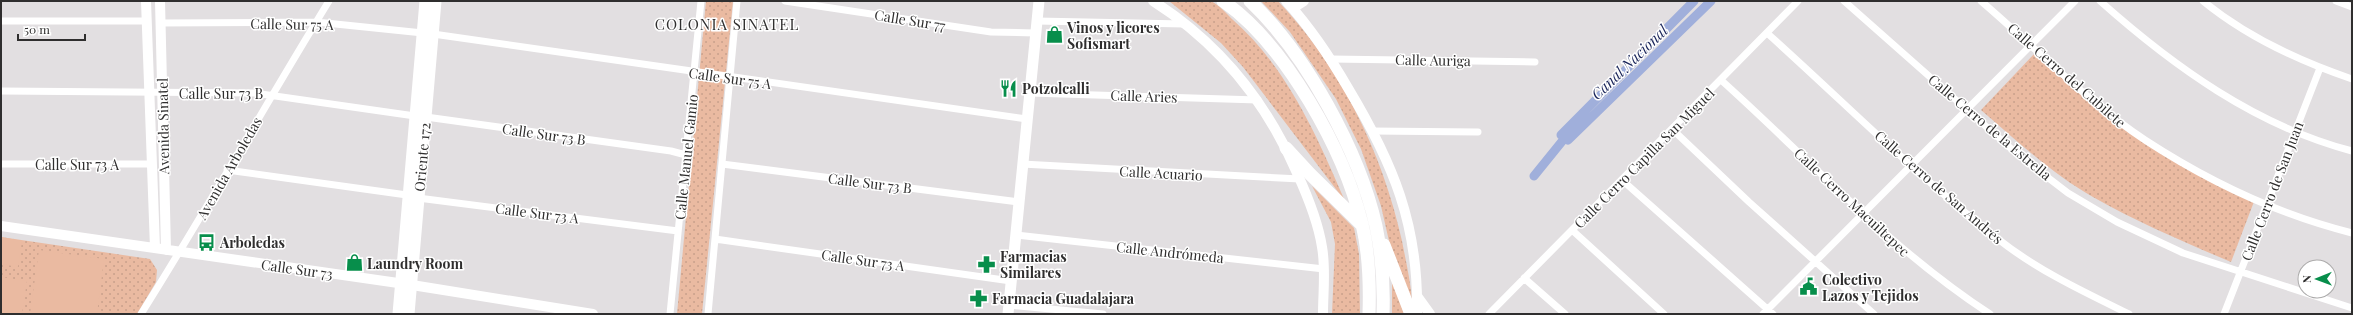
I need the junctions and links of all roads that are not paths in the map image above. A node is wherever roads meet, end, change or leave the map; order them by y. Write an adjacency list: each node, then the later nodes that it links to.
1 (146, 1): 23 (street, Avenida Sinatel)
2 (160, 1): 27 (street, Avenida Sinatel)
3 (329, 1): 26 (street, Avenida Arboledas)
4 (425, 1): 31 (main road, Oriente 172)
5 (436, 1): 31 (main road, Oriente 172)
6 (701, 1): 36 (street, Calle Manuel Gamio)
7 (737, 1): 37 (street)
8 (785, 1): 29 (street, Calle Sur 77)
9 (1038, 1): 24 (main road)
10 (1153, 1): 28 (street)
11 (1224, 1): 69 (highway)
12 (1250, 1): 71 (highway)
13 (1304, 1): 21 (street)
14 (1798, 1): 30 (street, Calle Cerro Capilla San Miguel)
15 (1844, 1): 46 (street, Calle Cerro de la Estrella)
16 (1981, 1): 32 (street, Calle Cerro del Cubilete)
17 (2075, 1): 32 (street)
18 (2100, 1): 51 (street)
19 (2203, 1): 35 (street)
20 (2336, 1): 22 (street)
21 (1289, 5): 33 (street)
22 (2352, 7)
23 (147, 21): 25 (street); 41 (street, Avenida Sinatel)
24 (1037, 21): 28 (street); 29 (main road)
25 (1, 22)
26 (316, 22): 27 (street, Calle Sur 75 A); 31 (street, Calle Sur 75 A); 44 (street, Avenida Arboledas)
27 (160, 23): 42 (street, Avenida Sinatel)
28 (1186, 24): 45 (street)
29 (1035, 33): 43 (main road)
30 (1767, 33): 39 (street, Calle Cerro Capilla San Miguel); 60 (street, Calle Cerro de San Andrés)
31 (428, 34): 36 (street, Calle Sur 75 A); 47 (main road, Oriente 172)
32 (2032, 44): 46 (street); 67 (street, Calle Cerro del Cubilete)
33 (1331, 59): 34 (street, Calle Auriga); 50 (street)
34 (1535, 62)
35 (2320, 68): 38 (street); 51 (street, Calle Cerro de San Juan)
36 (694, 73): 37 (street, Calle Sur 75 A); 55 (street, Calle Manuel Gamio)
37 (730, 77): 48 (street, Calle Sur 75 A); 58 (street)
38 (2352, 79)
39 (1721, 80): 49 (street, Calle Cerro Capilla San Miguel); 68 (street, Calle Cerro Macuiltepec)
40 (1, 91): 41 (street, Calle Sur 73 B)
41 (149, 93): 42 (street, Calle Sur 73 B); 57 (street, Avenida Sinatel)
42 (162, 93): 44 (street, Calle Sur 73 B); 78 (street, Avenida Sinatel)
43 (1030, 93): 45 (street, Calle Aries); 48 (main road)
44 (273, 94): 47 (street, Calle Sur 73 B); 61 (street, Avenida Arboledas)
45 (1258, 100): 53 (street)
46 (1967, 109): 60 (street); 82 (street, Calle Cerro de la Estrella)
47 (420, 116): 55 (street, Calle Sur 73 B); 64 (main road, Oriente 172); 65 (main road, Oriente 172)
48 (1027, 119): 59 (main road)
49 (1672, 129): 63 (street, Calle Cerro Capilla San Miguel); 80 (street)
50 (1372, 131): 52 (street); 86 (street)
51 (2295, 131): 54 (street); 67 (street, Calle Cerro de San Juan)
52 (1478, 132)
53 (1286, 148): 62 (street); 69 (highway)
54 (2352, 151)
55 (686, 155): 73 (street, Calle Manuel Gamio)
56 (1, 164): 57 (street, Calle Sur 73 A)
57 (152, 164): 77 (street, Avenida Sinatel)
58 (722, 164): 66 (street, Calle Sur 73 B); 76 (street)
59 (1022, 164): 62 (street, Calle Acuario); 66 (main road)
60 (1911, 165): 68 (street); 108 (street, Calle Cerro de San Andrés)
61 (227, 170): 64 (street); 79 (street, Avenida Arboledas)
62 (1300, 179): 81 (street)
63 (1622, 180): 72 (street, Calle Cerro Capilla San Miguel); 89 (street)
64 (407, 195): 85 (main road, Oriente 172)
65 (418, 198): 73 (street, Calle Sur 73 A); 85 (main road, Oriente 172)
66 (1019, 202): 75 (main road)
67 (2267, 204): 74 (street, Calle Cerro del Cubilete); 82 (street, Calle Cerro de San Juan)
68 (1864, 213): 80 (street); 107 (street, Calle Cerro Macuiltepec)
69 (1362, 225): 98 (highway)
70 (1, 226): 77 (street, Calle Sur 73)
71 (1376, 226): 99 (highway); 100 (highway)
72 (1572, 230): 83 (street, Calle Cerro Capilla San Miguel); 105 (street)
73 (678, 231): 94 (street, Calle Manuel Gamio)
74 (2352, 233)
75 (1016, 235): 81 (street, Calle Andrómeda); 84 (main road)
76 (715, 239): 84 (street, Calle Sur 73 A); 95 (street)
77 (155, 248): 78 (street, Calle Sur 73)
78 (166, 250): 79 (street, Calle Sur 73)
79 (180, 252): 85 (street, Calle Sur 73); 90 (street, Avenida Arboledas)
80 (1816, 261): 89 (street); 106 (street)
81 (1324, 269): 97 (street)
82 (2240, 273): 87 (street, Calle Cerro de la Estrella); 109 (street, Calle Cerro de San Juan)
83 (1524, 278): 103 (street, Calle Cerro Capilla San Miguel); 104 (street)
84 (1011, 281): 88 (main road)
85 (406, 285): 91 (main road, Oriente 172); 92 (main road, Oriente 172); 93 (street, Calle Sur 73)
86 (1417, 296): 101 (street); 102 (street)
87 (2352, 308)
88 (1008, 309): 96 (street)
89 (1768, 313)
90 (141, 314)
91 (398, 314)
92 (409, 314)
93 (593, 314)
94 (670, 314)
95 (708, 314)
96 (1104, 314)
97 (1323, 314)
98 (1369, 314)
99 (1383, 314)
100 (1411, 314)
101 (1417, 314)
102 (1430, 314)
103 (1489, 314)
104 (1564, 314)
105 (1664, 314)
106 (1874, 314)
107 (1990, 314)
108 (2129, 314)
109 (2224, 314)

